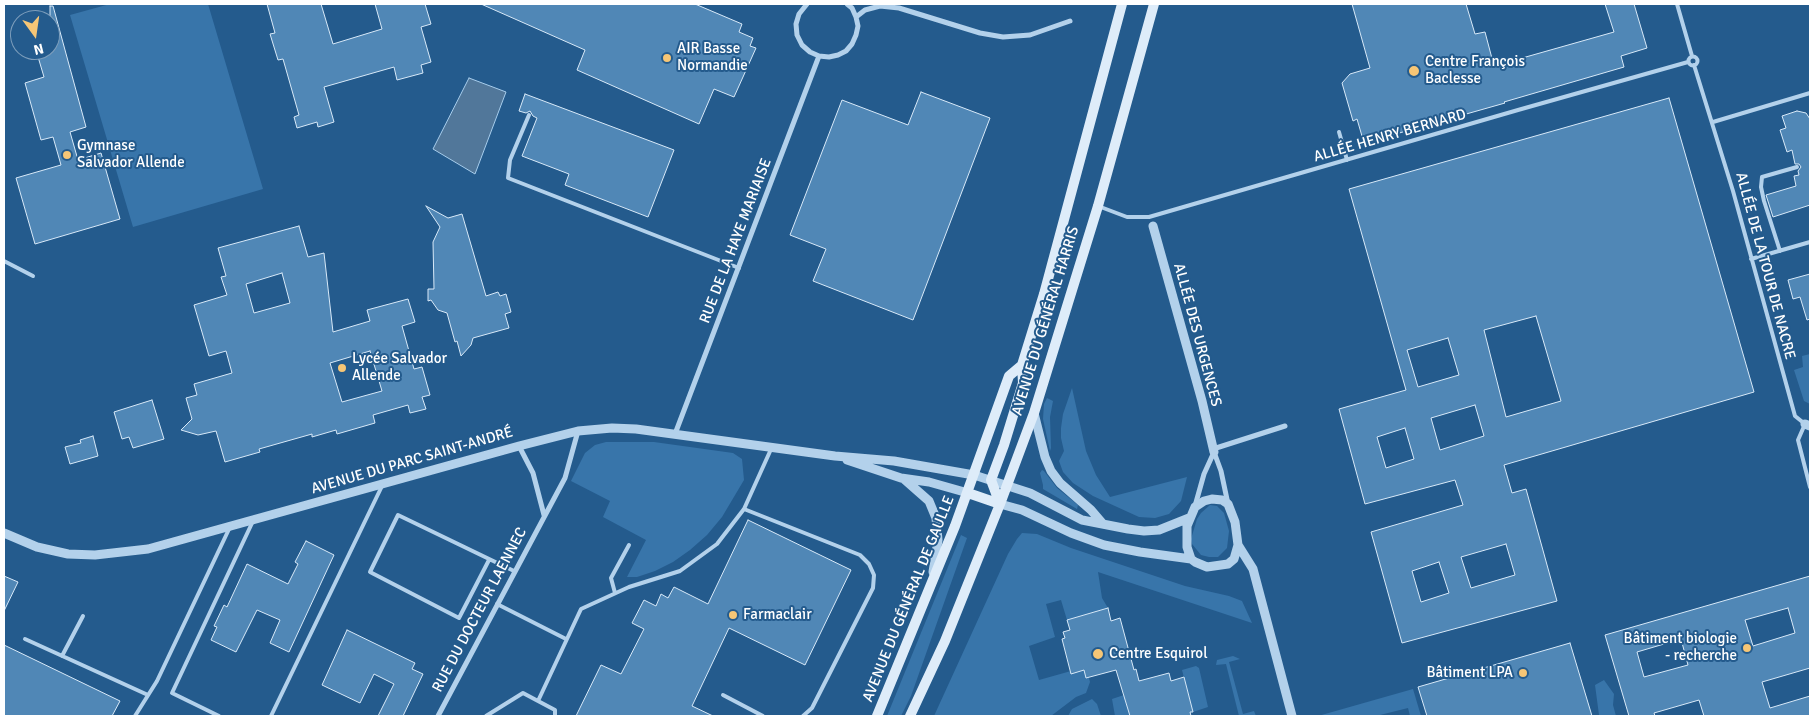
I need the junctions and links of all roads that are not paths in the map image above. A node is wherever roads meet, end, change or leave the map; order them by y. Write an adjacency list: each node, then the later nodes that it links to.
1 (807, 4): 8 (street)
2 (847, 4): 6 (street)
3 (1122, 4): 26 (main road, AVENUE DU GÉNÉRAL HARRIS)
4 (1154, 4): 18 (main road, AVENUE DU GÉNÉRAL HARRIS)
5 (1677, 4): 9 (lane)
6 (856, 17): 7 (street); 8 (street)
7 (1070, 21)
8 (819, 56): 24 (street, RUE DE LA HAYE MARIAISE)
9 (1692, 56): 10 (lane); 11 (lane)
10 (1688, 62): 11 (lane); 16 (lane, ALLÉE HENRY BERNARD)
11 (1694, 65): 14 (lane, ALLÉE DE LA TOUR DE NACRE)
12 (1810, 93): 14 (lane)
13 (529, 115): 24 (lane)
14 (1713, 122): 22 (lane, ALLÉE DE LA TOUR DE NACRE)
15 (1339, 132): 16 (lane)
16 (1347, 160): 18 (lane, ALLÉE HENRY BERNARD)
17 (1796, 167): 21 (lane)
18 (1098, 206): 27 (main road, AVENUE DU GÉNÉRAL HARRIS)
19 (1153, 226): 34 (street, ALLÉE DES URGENCES)
20 (1810, 242): 21 (lane)
21 (1780, 251): 22 (lane)
22 (1751, 259): 28 (lane, ALLÉE DE LA TOUR DE NACRE)
23 (4, 261): 25 (lane)
24 (739, 268): 31 (street, RUE DE LA HAYE MARIAISE)
25 (33, 276)
26 (1022, 365): 36 (main road, AVENUE DU GÉNÉRAL HARRIS); 38 (main road, AVENUE DU GÉNÉRAL HARRIS)
27 (1034, 413): 40 (main road, AVENUE DU GÉNÉRAL HARRIS); 50 (street)
28 (1808, 425): 41 (lane)
29 (1286, 426): 34 (street)
30 (578, 432): 31 (street, AVENUE DU PARC SAINT-ANDRÉ); 32 (street, AVENUE DU PARC SAINT-ANDRÉ); 47 (street, RUE DU DOCTEUR LAENNEC)
31 (675, 434): 33 (street, AVENUE DU PARC SAINT-ANDRÉ)
32 (519, 446): 39 (street, AVENUE DU PARC SAINT-ANDRÉ); 47 (street)
33 (772, 447): 35 (street, AVENUE DU PARC SAINT-ANDRÉ); 46 (lane)
34 (1213, 451): 44 (street); 45 (street)
35 (835, 456): 36 (street); 37 (street)
36 (974, 475): 38 (street); 42 (main road, AVENUE DU GÉNÉRAL HARRIS)
37 (902, 478): 42 (street); 58 (street)
38 (991, 480): 40 (street); 43 (main road)
39 (383, 484): 49 (street, AVENUE DU PARC SAINT-ANDRÉ); 71 (lane)
40 (1007, 486): 43 (main road, AVENUE DU GÉNÉRAL HARRIS); 50 (street)
41 (1810, 487)
42 (968, 493): 43 (main road); 58 (main road, AVENUE DU GÉNÉRAL DE GAULLE)
43 (1000, 504): 55 (street); 78 (main road)
44 (1228, 504): 45 (street); 54 (street)
45 (1195, 507): 48 (street)
46 (744, 509): 59 (lane); 76 (lane)
47 (544, 515): 57 (street, RUE DU DOCTEUR LAENNEC)
48 (1189, 518): 50 (street); 55 (street)
49 (253, 521): 51 (street, AVENUE DU PARC SAINT-ANDRÉ); 70 (lane)
50 (1103, 524)
51 (230, 527): 52 (street, AVENUE DU PARC SAINT-ANDRÉ); 65 (lane)
52 (4, 534)
53 (629, 544): 59 (lane)
54 (1238, 545): 55 (street); 68 (street)
55 (1191, 559)
56 (490, 560): 56 (lane); 57 (lane)
57 (514, 572): 60 (street, RUE DU DOCTEUR LAENNEC)
58 (930, 586): 77 (main road, AVENUE DU GÉNÉRAL DE GAULLE)
59 (614, 593): 63 (lane)
60 (497, 604): 63 (lane); 72 (street, RUE DU DOCTEUR LAENNEC)
61 (83, 616): 64 (lane)
62 (25, 639): 64 (lane)
63 (566, 639): 67 (lane)
64 (62, 656): 65 (lane)
65 (148, 695): 69 (lane)
66 (723, 695): 75 (lane)
67 (538, 701): 73 (lane); 74 (lane)
68 (1292, 715)
69 (135, 716)
70 (219, 716)
71 (271, 716)
72 (438, 716)
73 (486, 716)
74 (555, 716)
75 (763, 716)
76 (803, 716)
77 (878, 716)
78 (910, 716)

